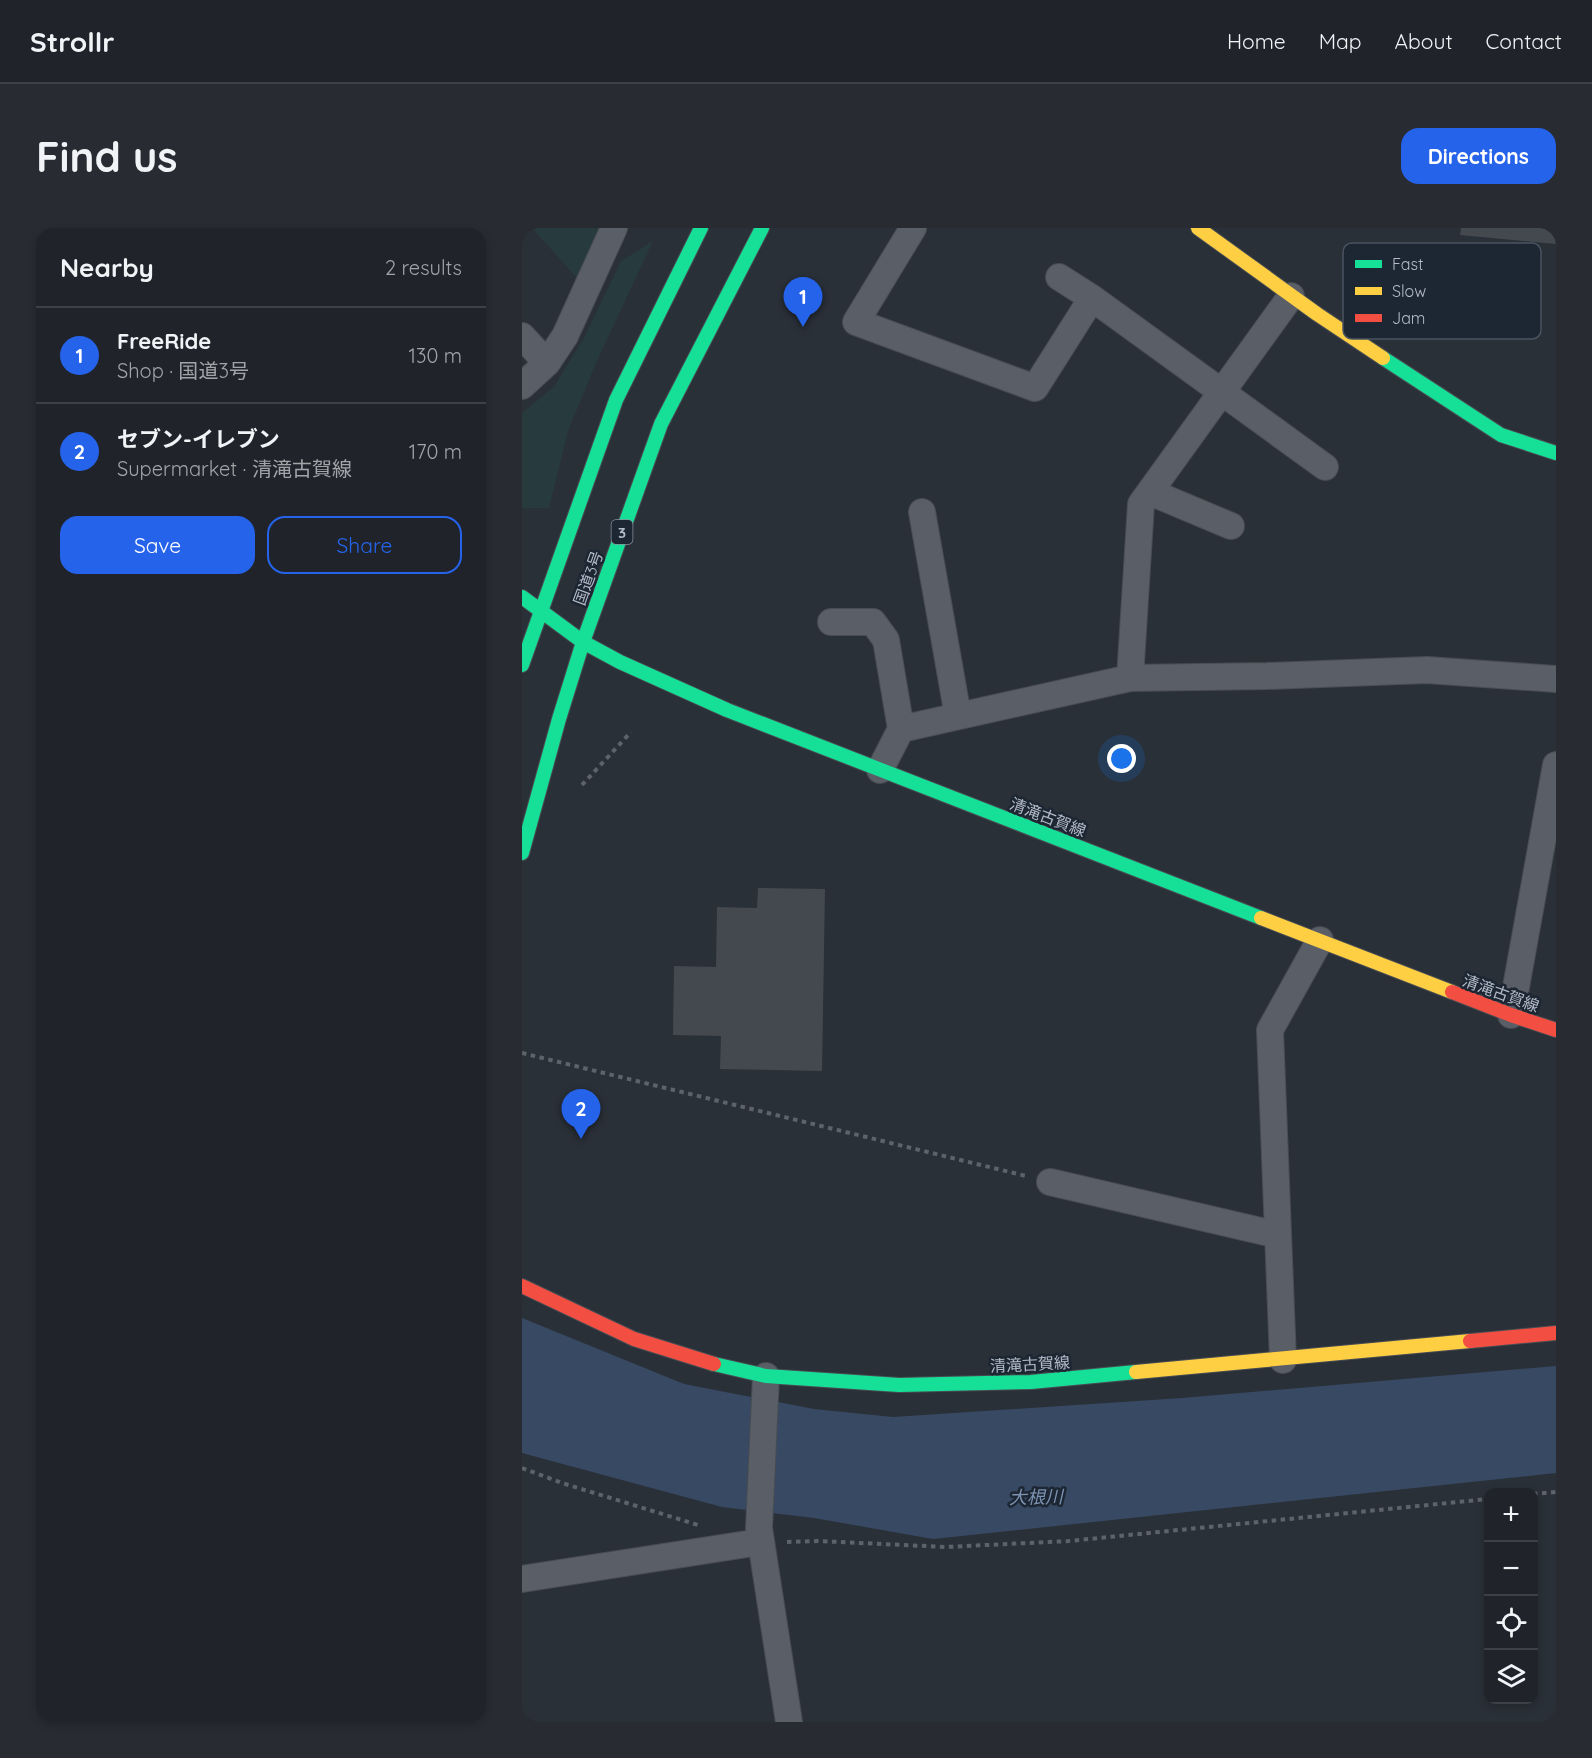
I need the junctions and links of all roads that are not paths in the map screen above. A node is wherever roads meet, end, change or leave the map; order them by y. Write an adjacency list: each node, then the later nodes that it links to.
1 (614, 228): 12 (street)
2 (701, 228): 21 (main road, 国道3号)
3 (762, 228): 23 (main road, 国道3号 / 3)
4 (913, 228): 8 (street)
5 (1198, 228): 7 (main road)
6 (1059, 277): 8 (street)
7 (1291, 296): 9 (main road); 14 (street)
8 (1092, 298): 14 (street)
9 (1343, 330)
10 (522, 336): 12 (street)
11 (1356, 339): 15 (main road)
12 (547, 363): 13 (street)
13 (522, 386)
14 (1222, 392): 16 (street); 17 (street)
15 (1556, 453)
16 (1325, 467)
17 (1150, 492): 19 (street); 25 (street)
18 (922, 512): 27 (street)
19 (1231, 526)
20 (522, 597): 21 (main road, 清滝古賀線)
21 (540, 611): 23 (main road, 清滝古賀線); 24 (main road, 国道3号)
22 (831, 622): 28 (street)
23 (583, 642): 30 (main road, 清滝古賀線); 31 (main road, 国道3号 / 3)
24 (522, 665)
25 (1130, 678): 26 (street); 27 (street)
26 (1556, 679)
27 (958, 716): 28 (street)
28 (901, 729): 30 (street)
29 (1556, 765): 33 (street)
30 (880, 770): 32 (main road, 清滝古賀線)
31 (522, 853)
32 (1320, 940): 33 (main road, 清滝古賀線); 36 (street)
33 (1511, 1015): 34 (main road, 清滝古賀線)
34 (1556, 1030)
35 (1050, 1182): 36 (street)
36 (1278, 1235): 39 (street)
37 (522, 1286): 40 (main road, 清滝古賀線)
38 (1556, 1333): 39 (main road, 清滝古賀線)
39 (1282, 1360): 40 (main road, 清滝古賀線)
40 (765, 1383): 41 (street)
41 (760, 1535): 42 (street); 43 (street)
42 (522, 1580)
43 (789, 1722)

